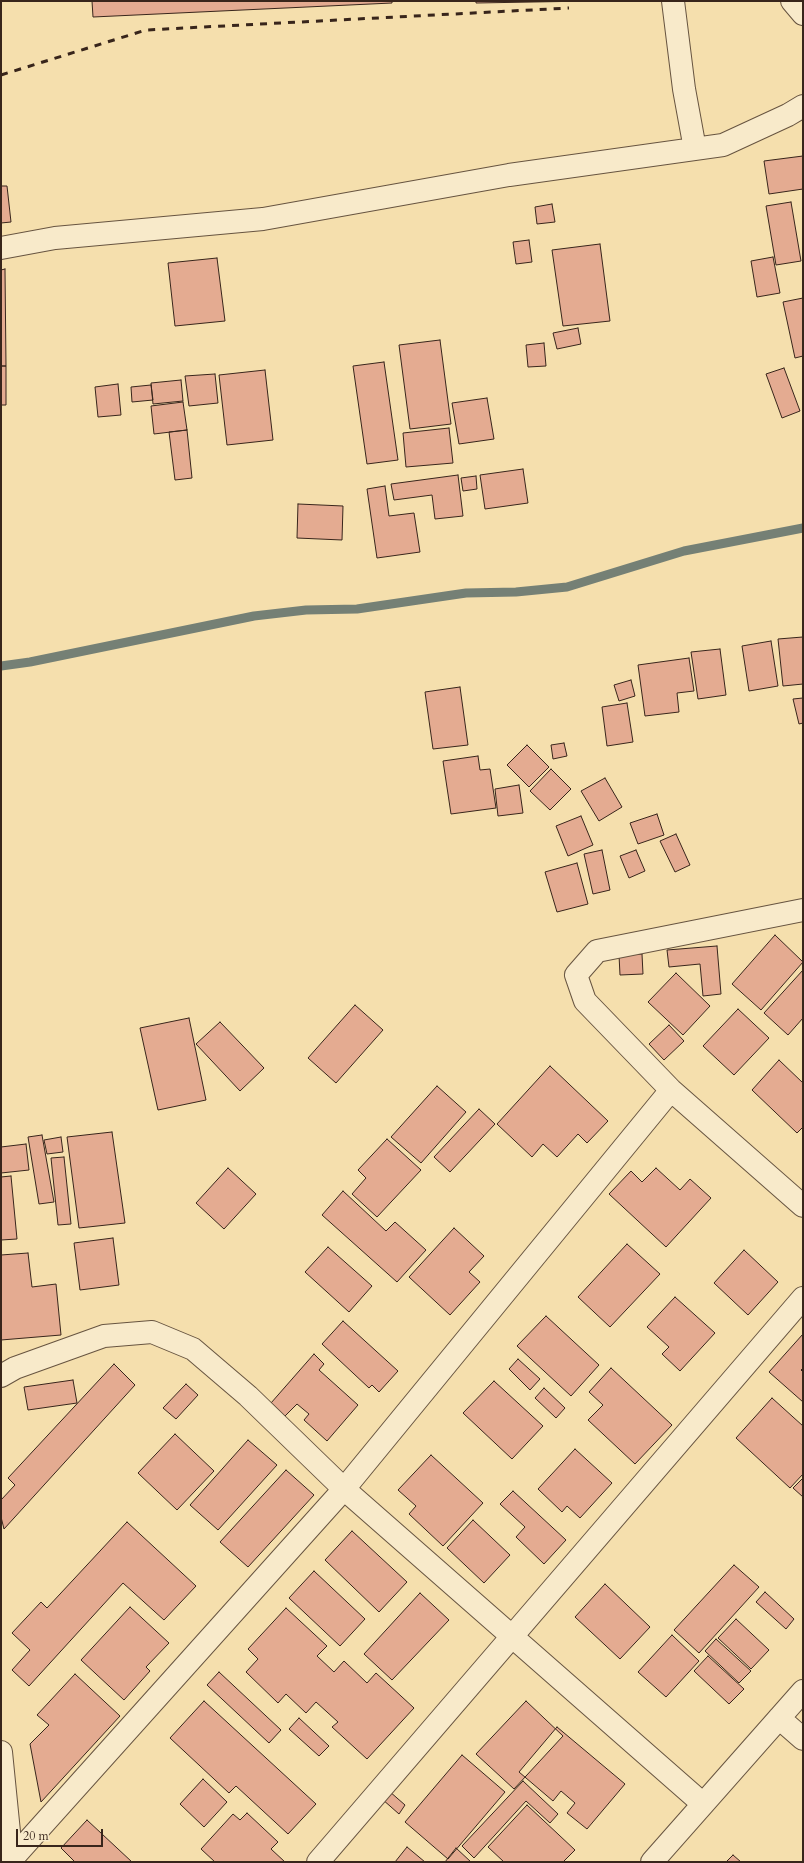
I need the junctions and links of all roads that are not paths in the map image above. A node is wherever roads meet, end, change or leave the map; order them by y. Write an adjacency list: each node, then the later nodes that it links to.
1 (673, 1): 5 (street)
2 (792, 1): 3 (street)
3 (803, 14)
4 (803, 106): 5 (street)
5 (695, 149): 6 (street)
6 (1, 248)
7 (803, 910): 8 (street)
8 (671, 1090): 9 (street); 12 (street)
9 (803, 1206)
10 (803, 1298): 13 (street)
11 (1, 1376): 12 (street)
12 (344, 1489): 13 (street); 19 (street)
13 (514, 1636): 18 (street); 20 (street)
14 (803, 1691): 15 (street)
15 (779, 1718): 16 (street); 18 (street)
16 (803, 1739)
17 (1, 1752): 19 (street)
18 (703, 1804): 21 (street)
19 (12, 1861)
20 (318, 1862)
21 (652, 1862)

